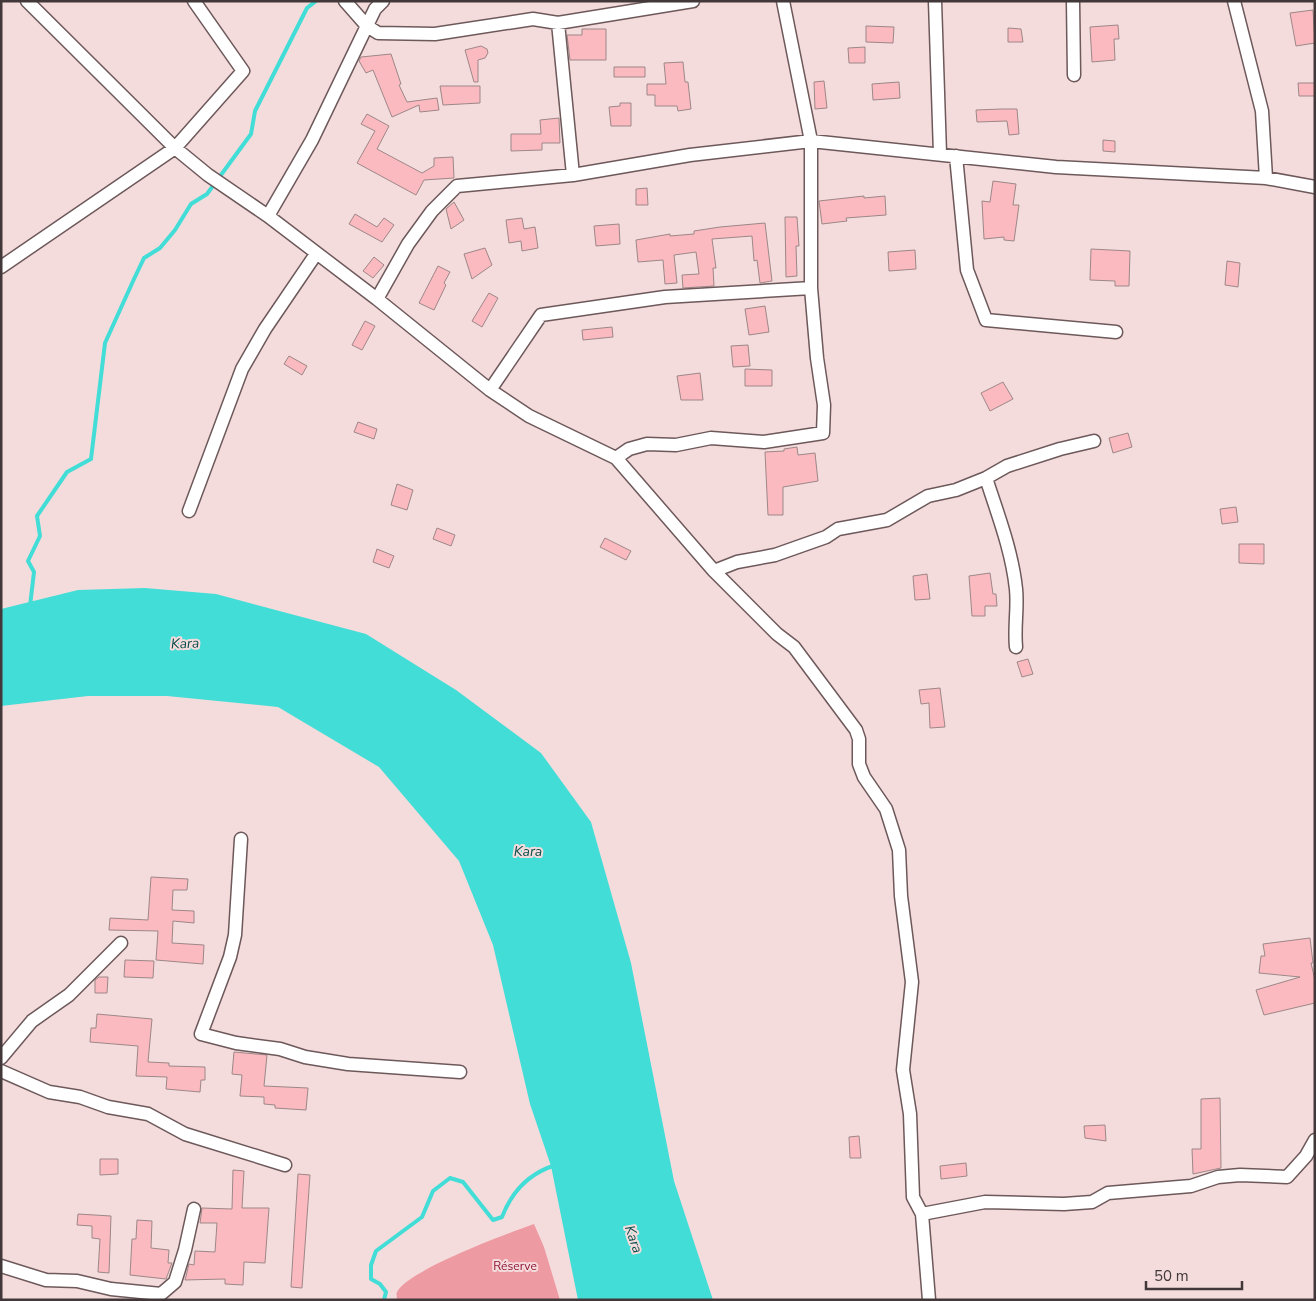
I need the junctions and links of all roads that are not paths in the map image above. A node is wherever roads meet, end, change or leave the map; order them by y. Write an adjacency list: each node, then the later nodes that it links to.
1 (26, 1): 14 (street)
2 (194, 1): 14 (street)
3 (345, 1): 11 (street)
4 (383, 1): 11 (street)
5 (693, 1): 10 (street)
6 (783, 1): 13 (street)
7 (935, 1): 15 (street)
8 (1073, 1): 12 (street)
9 (1234, 1): 18 (street)
10 (558, 22): 11 (street); 17 (street)
11 (367, 26): 20 (street)
12 (1074, 75)
13 (811, 141): 15 (street); 17 (street); 23 (street)
14 (175, 148): 20 (street); 22 (street)
15 (940, 154): 16 (street)
16 (956, 156): 18 (street); 25 (street)
17 (573, 175): 24 (street)
18 (1266, 178): 19 (street)
19 (1315, 187)
20 (268, 216): 21 (street)
21 (316, 254): 24 (street); 30 (street)
22 (1, 268)
23 (811, 288): 26 (street); 28 (street)
24 (377, 299): 26 (street)
25 (1116, 332)
26 (490, 390): 28 (street)
27 (1094, 441): 29 (street)
28 (616, 458): 31 (street)
29 (986, 478): 31 (street); 32 (street)
30 (189, 511)
31 (714, 571): 41 (street)
32 (1016, 647)
33 (241, 840): 37 (street)
34 (121, 944): 35 (street)
35 (1, 1058)
36 (1, 1071): 39 (street)
37 (460, 1072)
38 (1315, 1140): 41 (street)
39 (286, 1165)
40 (194, 1209): 42 (street)
41 (922, 1214): 43 (street)
42 (1, 1266)
43 (930, 1300)

